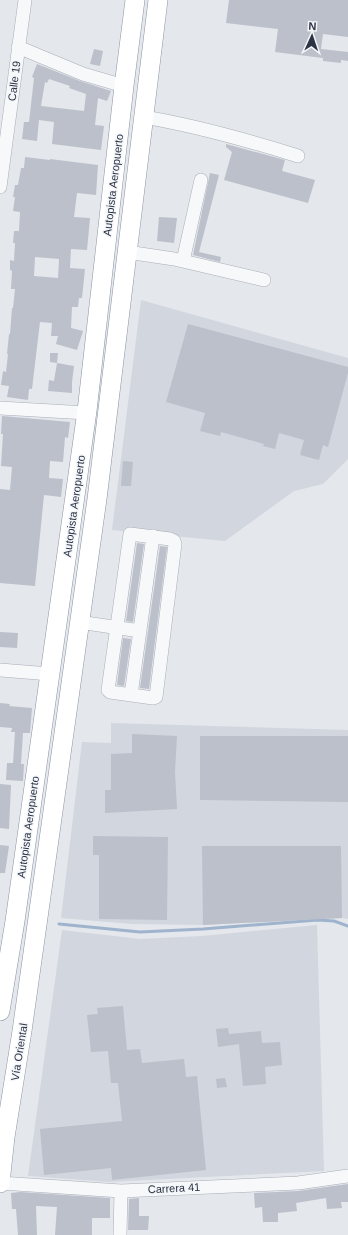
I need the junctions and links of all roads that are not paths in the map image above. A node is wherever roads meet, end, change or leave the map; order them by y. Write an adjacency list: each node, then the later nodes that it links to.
1 (25, 0): 4 (street, Calle 19)
2 (135, 0): 5 (highway, Autopista Aeropuerto)
3 (158, 0): 6 (highway, Autopista Aeropuerto)
4 (18, 47): 5 (street); 9 (street, Calle 19)
5 (124, 86): 14 (highway, Autopista Aeropuerto)
6 (144, 117): 7 (street); 10 (highway, Autopista Aeropuerto)
7 (298, 156)
8 (201, 180): 11 (street)
9 (0, 187)
10 (128, 252): 11 (street); 16 (highway, Autopista Aeropuerto)
11 (183, 261): 12 (street)
12 (264, 280)
13 (0, 408): 14 (street)
14 (87, 413): 20 (highway, Autopista Aeropuerto)
15 (153, 536): 17 (street); 18 (street); 21 (street)
16 (80, 622): 17 (street); 22 (highway, Autopista Aeropuerto)
17 (117, 628): 18 (street); 21 (street)
18 (140, 631): 21 (street)
19 (0, 670): 20 (street)
20 (50, 674): 23 (highway, Autopista Aeropuerto)
21 (131, 695)
22 (37, 921): 25 (highway, Vía Oriental)
23 (0, 1011)
24 (348, 1176): 26 (street, Carrera 41)
25 (0, 1183): 26 (street, Carrera 41)
26 (122, 1191): 27 (street)
27 (120, 1235)

